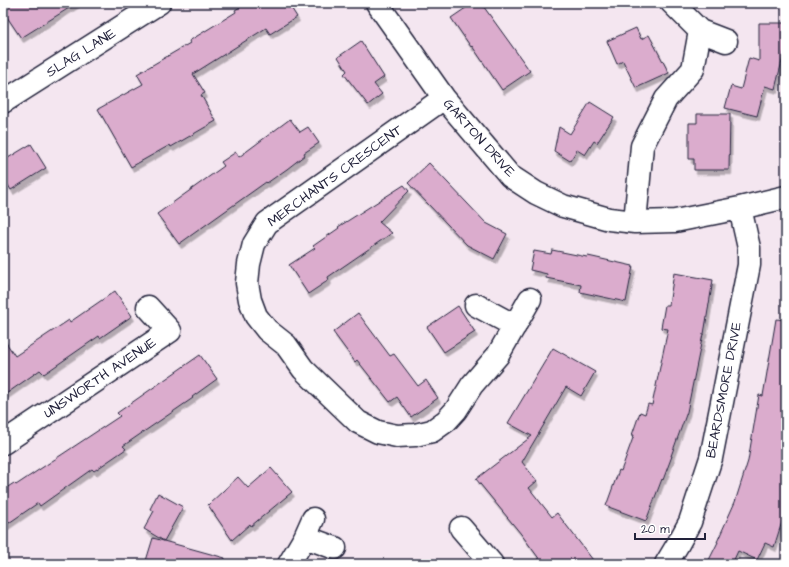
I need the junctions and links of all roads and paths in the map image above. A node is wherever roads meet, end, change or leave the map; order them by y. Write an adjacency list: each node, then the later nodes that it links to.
1 (157, 3): 7 (street, SLAG LANE)
2 (377, 3): 6 (street, GARTON DRIVE)
3 (672, 3): 4 (street)
4 (700, 31): 5 (street); 10 (street)
5 (726, 41)
6 (444, 98): 10 (street, GARTON DRIVE); 14 (street, MERCHANTS CRESCENT)
7 (3, 102)
8 (786, 197): 9 (street, GARTON DRIVE)
9 (740, 208): 10 (street, GARTON DRIVE); 20 (street, BEARDSMORE DRIVE)
10 (636, 222)
11 (530, 299): 14 (street, MERCHANTS CRESCENT)
12 (476, 305): 14 (street)
13 (148, 307): 15 (street, UNSWORTH AVENUE)
14 (515, 326)
15 (3, 443)
16 (461, 528): 18 (street)
17 (335, 548): 19 (street)
18 (488, 563)
19 (289, 564)
20 (666, 564)

